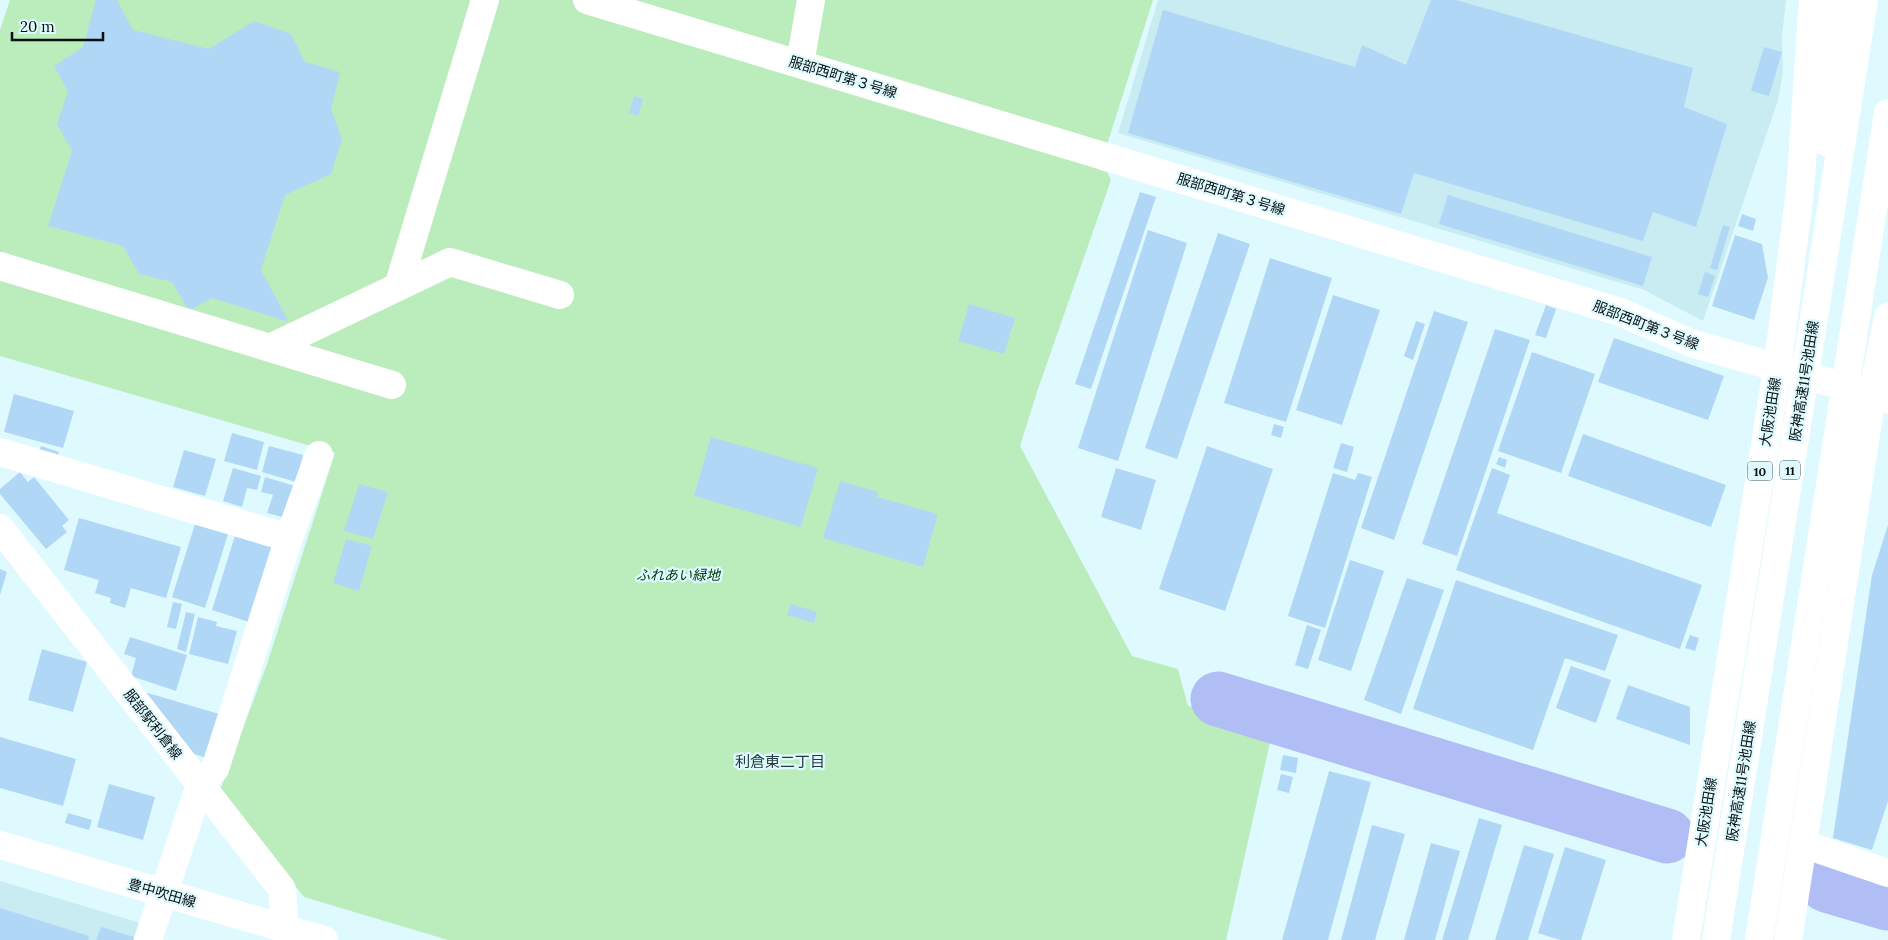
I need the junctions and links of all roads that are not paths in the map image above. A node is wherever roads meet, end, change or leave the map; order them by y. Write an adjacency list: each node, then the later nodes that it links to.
1 (485, 0): 11 (main road)
2 (586, 0): 7 (main road, 服部西町第３号線)
3 (811, 0): 7 (main road)
4 (1813, 0): 16 (main road, 大阪池田線 / 10)
5 (1836, 0): 12 (main road, 11)
6 (1864, 0): 12 (main road, 阪神高速11号池田線 / 11)
7 (800, 64): 16 (main road, 服部西町第３号線)
8 (1888, 113): 19 (main road)
9 (1888, 191): 19 (main road)
10 (0, 266): 15 (main road)
11 (398, 287): 13 (main road); 15 (main road)
12 (1818, 293): 33 (main road, 阪神高速11号池田線 / 11)
13 (560, 295)
14 (1888, 317): 18 (main road)
15 (270, 348): 17 (main road)
16 (1777, 369): 18 (main road, 服部西町第３号線); 32 (main road, 大阪池田線 / 10)
17 (392, 385)
18 (1880, 398): 25 (main road)
19 (1839, 432): 34 (main road)
20 (0, 452): 23 (main road)
21 (319, 455): 23 (main road)
22 (0, 528): 24 (main road, 服部駅利倉線)
23 (290, 538): 24 (main road)
24 (200, 784): 28 (main road); 29 (main road, 服部駅利倉線)
25 (1803, 844): 27 (main road); 35 (main road)
26 (0, 845): 28 (main road, 豊中吹田線)
27 (1888, 872)
28 (164, 893): 29 (main road, 豊中吹田線); 30 (main road)
29 (285, 929): 31 (main road, 豊中吹田線)
30 (148, 940)
31 (324, 940)
32 (1686, 940)
33 (1716, 940)
34 (1759, 940)
35 (1788, 940)

